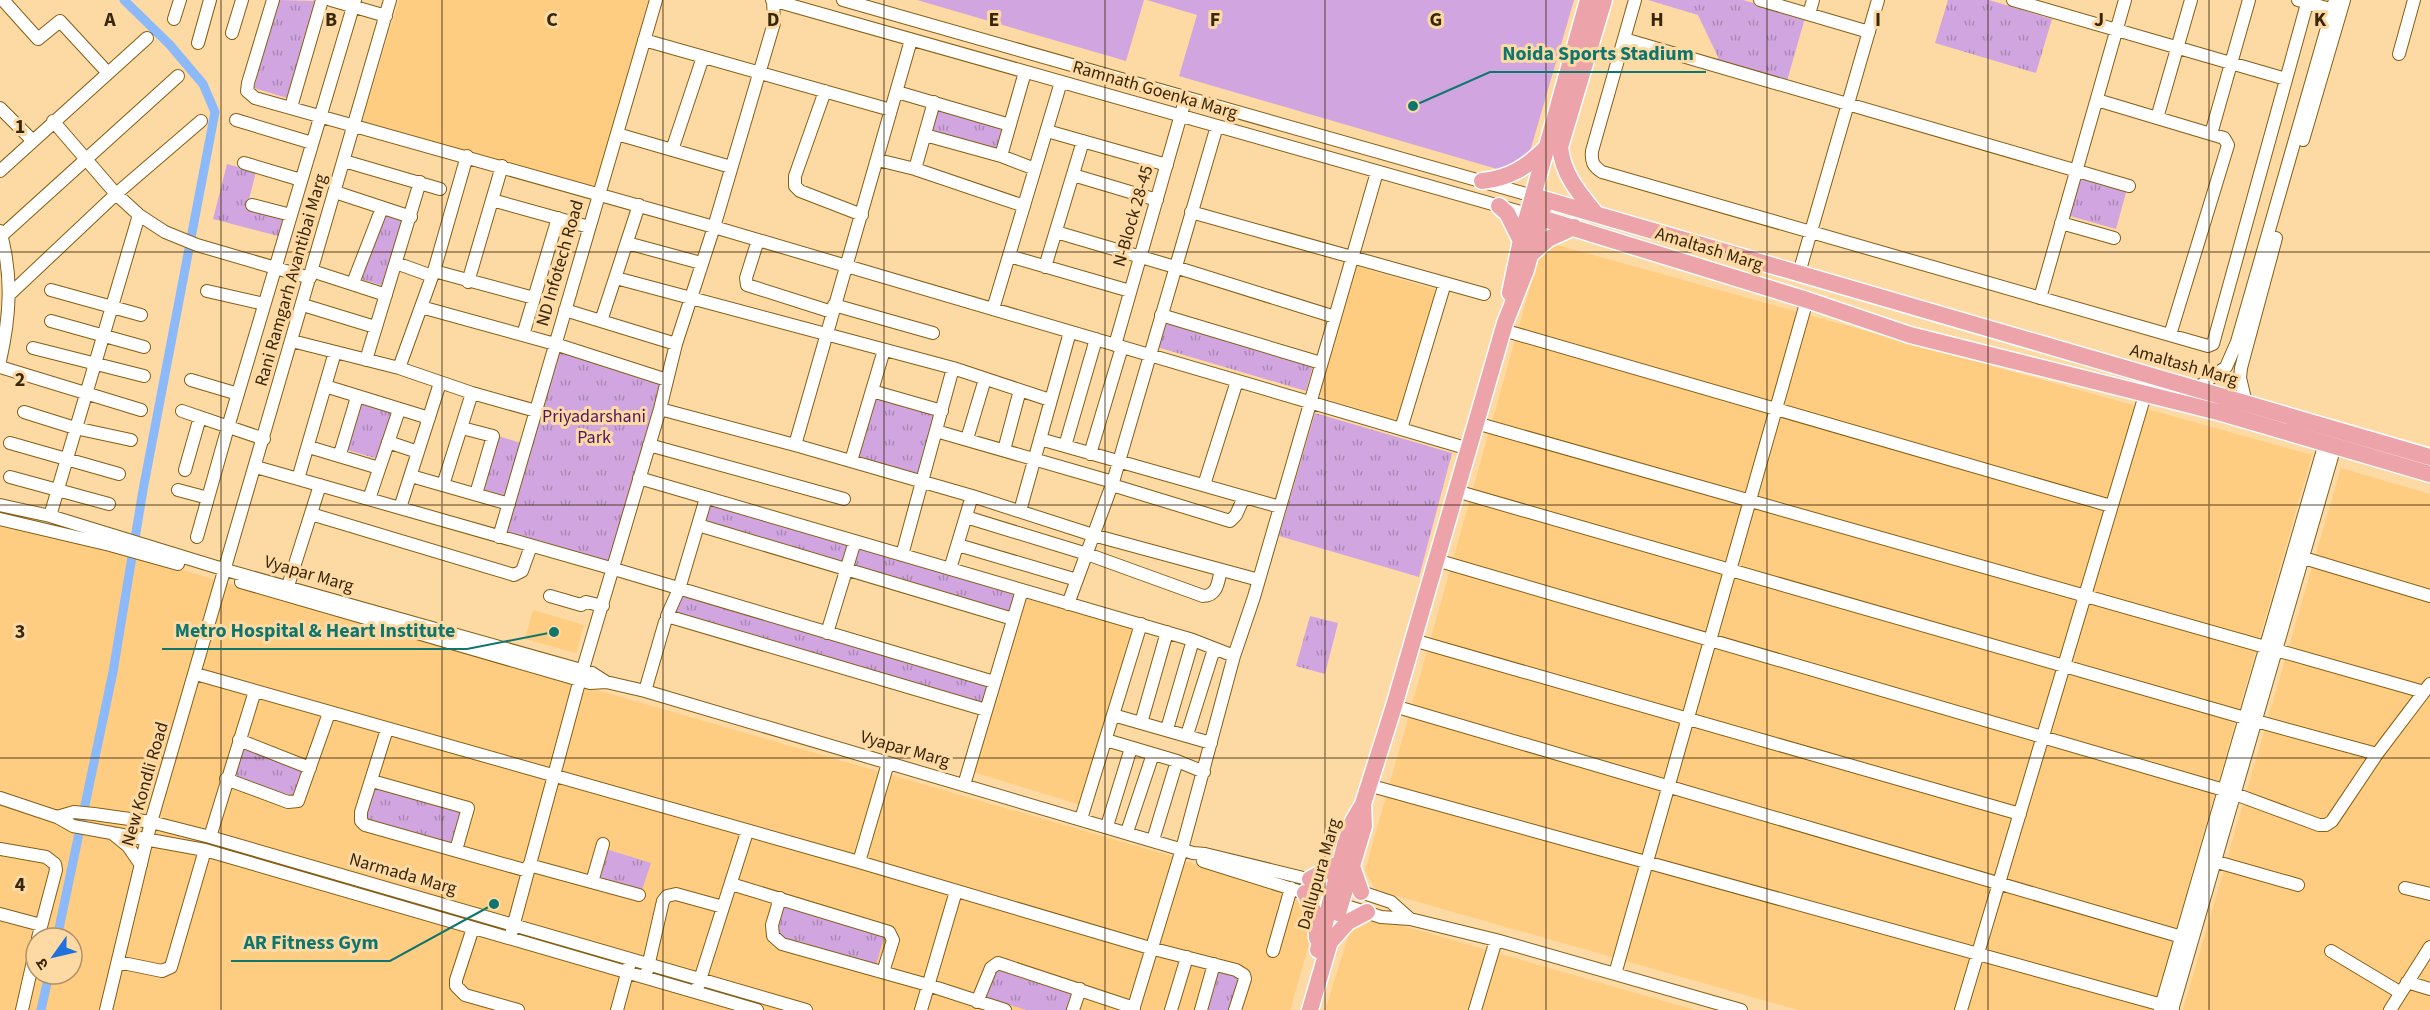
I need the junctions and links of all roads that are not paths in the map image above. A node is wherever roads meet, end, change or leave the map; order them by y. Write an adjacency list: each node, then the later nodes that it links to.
1 (3, 0): 46 (street)
2 (180, 0): 32 (street)
3 (210, 0): 40 (street)
4 (242, 0): 35 (street)
5 (273, 0): 57 (street)
6 (322, 0): 57 (street)
7 (331, 0): 26 (street)
8 (390, 0): 30 (street, Rani Ramgarh Avantibai Marg)
9 (656, 0): 38 (street, ND Infotech Road)
10 (773, 0): 25 (street, Ramnath Goenka Marg); 31 (street)
11 (843, 0): 53 (street, Ramnath Goenka Marg)
12 (1588, 0): 76 (main road, Dallupura Marg)
13 (1604, 0): 110 (main road)
14 (1635, 0): 37 (street)
15 (1760, 0): 29 (street)
16 (1813, 0): 29 (street)
17 (1878, 0): 34 (street)
18 (2013, 0): 28 (street)
19 (2062, 0): 28 (street)
20 (2125, 0): 33 (street)
21 (2191, 0): 41 (street)
22 (2249, 0): 44 (street)
23 (2414, 0): 42 (street)
24 (2304, 1): 27 (street); 49 (street)
25 (789, 2): 31 (street); 39 (street, Ramnath Goenka Marg)
26 (354, 4): 30 (street); 60 (street)
27 (2338, 6): 144 (street)
28 (2059, 13): 33 (street)
29 (1809, 14): 34 (street)
30 (386, 16): 67 (street, Rani Ramgarh Avantibai Marg)
31 (775, 18): 47 (street)
32 (174, 19)
33 (2117, 30): 41 (street); 54 (street)
34 (1869, 32): 56 (street)
35 (232, 33)
36 (147, 38): 46 (street)
37 (1624, 39): 56 (street); 122 (street)
38 (644, 40): 43 (street); 70 (street, ND Infotech Road)
39 (911, 40): 45 (street, Ramnath Goenka Marg); 52 (street)
40 (198, 43)
41 (2177, 48): 44 (street); 62 (street)
42 (2399, 54)
43 (703, 57): 47 (street); 77 (street)
44 (2231, 63): 49 (street); 71 (street)
45 (1025, 72): 50 (street, Ramnath Goenka Marg); 66 (street)
46 (108, 73): 64 (street)
47 (759, 73): 51 (street); 86 (street)
48 (178, 76): 80 (street)
49 (2286, 79): 177 (street)
50 (1061, 82): 61 (street, Ramnath Goenka Marg); 69 (street)
51 (825, 91): 59 (street); 113 (street)
52 (897, 92): 55 (street); 59 (street)
53 (1186, 97): 61 (street, N-Block 28-45); 94 (street, Ramnath Goenka Marg)
54 (2097, 100): 62 (street); 89 (street)
55 (934, 102): 66 (street); 72 (street)
56 (1848, 104): 89 (street); 122 (street)
57 (291, 107): 60 (street)
58 (0, 108): 73 (street)
59 (891, 110): 82 (street)
60 (320, 116): 67 (street); 75 (street)
61 (1181, 116): 68 (street, Ramnath Goenka Marg); 84 (street, N-Block 28-45)
62 (2157, 118): 71 (street)
63 (236, 120): 75 (street)
64 (53, 121): 73 (street); 80 (street)
65 (201, 121): 99 (street)
66 (1010, 125): 79 (street)
67 (354, 126): 78 (street); 81 (street, Rani Ramgarh Avantibai Marg)
68 (1217, 126): 91 (street, Ramnath Goenka Marg); 109 (street)
69 (1047, 131): 74 (street); 88 (street)
70 (617, 134): 77 (street); 100 (street, ND Infotech Road)
71 (2211, 134): 177 (street)
72 (925, 135): 79 (street); 87 (street)
73 (32, 140): 90 (street)
74 (1083, 141): 84 (street); 92 (street)
75 (312, 143): 93 (street)
76 (1547, 147): 94 (main road); 101 (main road, Dallupura Marg)
77 (672, 150): 86 (street)
78 (467, 156): 85 (street); 137 (street)
79 (1001, 156): 88 (street)
80 (87, 159): 99 (street); 123 (street)
81 (344, 160): 95 (street); 98 (street, Rani Ramgarh Avantibai Marg)
82 (878, 160): 87 (street); 113 (street)
83 (244, 163): 93 (street)
84 (1167, 165): 103 (street, N-Block 28-45)
85 (502, 166): 100 (street); 102 (street)
86 (731, 168): 119 (street)
87 (915, 169): 106 (street)
88 (1035, 169): 106 (street)
89 (2076, 170): 96 (street); 117 (street)
90 (0, 171)
91 (1377, 172): 107 (street, Ramnath Goenka Marg); 130 (street)
92 (1073, 175): 103 (street); 121 (street)
93 (301, 180): 112 (street)
94 (1482, 181): 101 (street, Ramnath Goenka Marg)
95 (420, 182): 97 (street); 115 (street)
96 (2129, 186)
97 (440, 189)
98 (335, 192): 108 (street); 139 (street, Rani Ramgarh Avantibai Marg)
99 (116, 194): 111 (street); 148 (street)
100 (599, 194): 105 (street); 118 (street, ND Infotech Road)
101 (1539, 198): 110 (main road, Amaltash Marg); 114 (main road, Dallupura Marg)
102 (492, 200): 116 (street); 141 (street)
103 (1156, 200): 129 (street, N-Block 28-45)
104 (252, 205): 112 (street)
105 (639, 205): 119 (street); 126 (street)
106 (1024, 206): 128 (street)
107 (1499, 206): 114 (street, Ramnath Goenka Marg); 127 (main road)
108 (382, 208): 115 (street); 142 (street)
109 (1191, 212): 130 (street); 135 (street)
110 (1596, 214): 138 (main road, Amaltash Marg)
111 (139, 215): 136 (street); 159 (street)
112 (291, 215): 136 (street)
113 (862, 215): 133 (street)
114 (1534, 216): 120 (main road, Amaltash Marg); 127 (main road, Dallupura Marg)
115 (411, 217): 131 (street)
116 (558, 218): 118 (street); 153 (street)
117 (2061, 223): 124 (street); 152 (street)
118 (590, 227): 162 (street, ND Infotech Road)
119 (714, 227): 125 (street); 132 (street)
120 (1574, 227): 127 (main road); 155 (main road, Amaltash Marg)
121 (1056, 232): 129 (street); 134 (street)
122 (1811, 232): 138 (street); 152 (street)
123 (1, 235): 148 (street)
124 (2114, 238)
125 (758, 240): 133 (street); 160 (street)
126 (627, 243): 132 (street); 140 (street)
127 (1525, 248): 170 (main road, Dallupura Marg)
128 (1009, 256): 134 (street); 161 (street)
129 (1140, 256): 135 (street); 147 (street, N-Block 28-45)
130 (1352, 258): 143 (street); 166 (street)
131 (396, 263): 137 (street); 150 (street)
132 (701, 263): 151 (street)
133 (845, 266): 160 (street); 161 (street)
134 (1045, 267): 147 (street)
135 (1175, 267): 165 (street); 166 (street)
136 (275, 268): 139 (street); 156 (street)
137 (433, 273): 141 (street); 158 (street)
138 (1799, 273): 154 (main road, Amaltash Marg)
139 (311, 274): 142 (street); 157 (street, Rani Ramgarh Avantibai Marg)
140 (616, 278): 151 (street); 168 (street)
141 (468, 282): 153 (street)
142 (353, 283): 150 (street)
143 (1445, 283): 149 (street); 230 (street)
144 (2258, 287): 194 (street); 197 (street)
145 (51, 290): 159 (street)
146 (207, 291): 156 (street)
147 (1130, 291): 183 (street, N-Block 28-45)
148 (10, 294): 190 (street)
149 (1484, 294)
150 (386, 295): 171 (street)
151 (690, 297): 174 (street); 182 (street)
152 (2040, 297): 177 (street)
153 (534, 298): 176 (street)
154 (1882, 298): 163 (main road, Amaltash Marg); 169 (main road)
155 (1807, 300): 169 (main road, Amaltash Marg); 217 (street)
156 (264, 304): 210 (street)
157 (303, 305): 171 (street); 179 (street, Rani Ramgarh Avantibai Marg)
158 (422, 307): 176 (street); 196 (street)
159 (112, 308): 164 (street); 175 (street)
160 (833, 309): 173 (street); 174 (street)
161 (993, 309): 172 (street)
162 (565, 310): 168 (street); 181 (street, ND Infotech Road)
163 (1928, 310): 180 (main road, Amaltash Marg); 205 (main road, Amaltash Marg)
164 (141, 315)
165 (1161, 315): 188 (street); 191 (street)
166 (1335, 317): 191 (street)
167 (51, 321): 175 (street)
168 (601, 321): 182 (street)
169 (1876, 325): 180 (main road, Amaltash Marg)
170 (1504, 326): 217 (street); 226 (main road, Dallupura Marg)
171 (375, 327): 189 (street)
172 (1070, 332): 178 (street); 213 (street)
173 (933, 333)
174 (826, 334): 186 (street); 240 (street)
175 (102, 335): 184 (street); 192 (street)
176 (523, 335): 181 (street)
177 (2170, 335)
178 (1096, 339): 183 (street); 242 (street)
179 (292, 341): 187 (street); 232 (street, Rani Ramgarh Avantibai Marg)
180 (1937, 342): 211 (main road, Amaltash Marg)
181 (555, 344): 201 (street); 221 (street, ND Infotech Road)
182 (676, 344): 201 (street)
183 (1118, 346): 188 (street); 246 (street, N-Block 28-45)
184 (144, 347)
185 (33, 348): 192 (street)
186 (884, 350): 195 (street); 207 (street)
187 (335, 352): 189 (street); 204 (street)
188 (1149, 355): 202 (street); 252 (street)
189 (366, 360): 196 (street)
190 (0, 361)
191 (1321, 363): 214 (street)
192 (94, 365): 198 (street); 209 (street)
193 (0, 367): 209 (street)
194 (2226, 367): 197 (street); 205 (street)
195 (953, 368): 199 (street); 222 (street)
196 (399, 369): 203 (street)
197 (2241, 373): 215 (street)
198 (144, 376)
199 (985, 379): 206 (street); 233 (street)
200 (191, 380): 210 (street)
201 (667, 380): 216 (street)
202 (1237, 381): 214 (street); 266 (street)
203 (440, 383): 208 (street); 225 (street)
204 (325, 386): 212 (street); 241 (street)
205 (2197, 388): 215 (main road, Amaltash Marg)
206 (1020, 390): 213 (street); 244 (street)
207 (872, 391): 222 (street); 251 (street)
208 (472, 393): 221 (street); 229 (street)
209 (85, 394): 218 (street); 228 (street)
210 (238, 394): 227 (street)
211 (2145, 394): 238 (main road, Amaltash Marg); 281 (street)
212 (357, 397): 219 (street); 247 (street)
213 (1050, 400): 234 (street)
214 (1310, 402): 230 (street); 282 (street)
215 (2246, 403): 248 (main road, Amaltash Marg)
216 (660, 409): 239 (street); 240 (street)
217 (1776, 409): 277 (street); 281 (street)
218 (141, 410)
219 (399, 410): 225 (street); 236 (street)
220 (182, 411): 224 (street)
221 (536, 411): 279 (street, ND Infotech Road)
222 (942, 411): 231 (street)
223 (24, 412): 228 (street)
224 (200, 417): 227 (street); 255 (street)
225 (429, 418): 245 (street)
226 (1476, 423): 243 (main road, Dallupura Marg); 277 (street)
227 (228, 427): 232 (street); 273 (street)
228 (75, 428): 235 (street); 250 (street)
229 (462, 428): 265 (street); 270 (street)
230 (1401, 429): 243 (street)
231 (936, 431): 233 (street); 262 (street)
232 (264, 439): 253 (street, Rani Ramgarh Avantibai Marg)
233 (967, 439): 244 (street)
234 (1040, 439): 242 (street); 249 (street)
235 (131, 440)
236 (388, 442): 245 (street); 254 (street)
237 (10, 443): 250 (street)
238 (2330, 444): 257 (main road, Amaltash Marg); 299 (street)
239 (649, 445): 260 (street); 276 (street)
240 (795, 445): 251 (street)
241 (309, 447): 247 (street); 261 (street)
242 (1065, 447): 246 (street)
243 (1469, 449): 269 (main road, Dallupura Marg)
244 (1004, 450): 249 (street)
245 (418, 452): 258 (street)
246 (1090, 453): 252 (street)
247 (340, 454): 254 (street)
248 (2430, 457)
249 (1034, 458): 263 (street); 284 (street)
250 (66, 460): 256 (street); 267 (street)
251 (851, 461): 262 (street)
252 (1119, 461): 263 (street); 266 (street)
253 (256, 467): 261 (street); 306 (street, Rani Ramgarh Avantibai Marg)
254 (379, 468): 275 (street)
255 (186, 470)
256 (119, 474)
257 (2430, 474)
258 (411, 476): 265 (street); 283 (street)
259 (10, 477): 267 (street)
260 (639, 478): 274 (street); 301 (street)
261 (298, 479): 264 (street)
262 (922, 482): 271 (street); 298 (street)
263 (1112, 484): 272 (street); 290 (street)
264 (320, 485): 275 (street); 285 (street)
265 (443, 485): 270 (street)
266 (1204, 485): 272 (street)
267 (57, 490): 278 (street); 286 (street)
268 (178, 490): 273 (street)
269 (1456, 491): 300 (main road, Dallupura Marg); 305 (street)
270 (476, 494): 279 (street)
271 (972, 496): 284 (street); 287 (street)
272 (1244, 497): 282 (street)
273 (208, 498): 291 (street)
274 (706, 498): 289 (street); 293 (street)
275 (369, 499): 283 (street)
276 (844, 499)
277 (1750, 500): 305 (street); 312 (street)
278 (109, 504)
279 (509, 504): 292 (street, ND Infotech Road)
280 (0, 505): 286 (street, Vyapar Marg)
281 (2111, 506): 312 (street)
282 (1280, 507): 308 (street)
283 (400, 508): 292 (street)
284 (1020, 511): 290 (street)
285 (311, 514): 296 (street); 309 (street)
286 (50, 516): 294 (street, Vyapar Marg)
287 (966, 517): 295 (street); 297 (street)
288 (0, 519): 294 (street, Vyapar Marg)
289 (698, 525): 302 (street); 310 (street)
290 (1093, 535): 297 (street); 304 (street)
291 (197, 537)
292 (500, 537): 296 (street)
293 (855, 541): 298 (street); 302 (street)
294 (122, 543): 306 (street, Vyapar Marg)
295 (958, 545): 303 (street); 307 (street)
296 (531, 546): 301 (street)
297 (1087, 554): 304 (street); 307 (street)
298 (902, 555): 303 (street)
299 (2298, 556): 314 (street); 325 (street)
300 (1436, 560): 323 (main road, Dallupura Marg); 324 (street)
301 (614, 569): 310 (street); 316 (street)
302 (846, 569): 317 (street); 321 (street)
303 (950, 569): 311 (street)
304 (1221, 570): 308 (street)
305 (1730, 570): 324 (street); 328 (street)
306 (225, 573): 309 (street, Vyapar Marg); 329 (street, New Kondli Road); 330 (street, Vyapar Marg)
307 (1077, 580): 315 (street)
308 (1259, 580): 327 (street)
309 (288, 586): 330 (street, Vyapar Marg)
310 (679, 589): 321 (street); 336 (street)
311 (1022, 590): 315 (street); 317 (street)
312 (2085, 595): 325 (street); 328 (street)
313 (549, 596): 316 (street)
314 (2430, 596)
315 (1068, 604): 319 (street)
316 (603, 606): 330 (street)
317 (1013, 619): 331 (street)
318 (665, 622): 334 (street)
319 (1141, 624): 320 (street); 338 (street)
320 (1167, 632): 322 (street); 341 (street)
321 (827, 633): 331 (street)
322 (1192, 640): 326 (street); 343 (street)
323 (1413, 640): 335 (main road, Dallupura Marg); 339 (street)
324 (1710, 640): 339 (street); 345 (street)
325 (2271, 647): 332 (street); 340 (street)
326 (1214, 649): 327 (street); 344 (street)
327 (1234, 656): 348 (street)
328 (2064, 666): 340 (street); 345 (street)
329 (195, 674): 333 (street); 367 (street, New Kondli Road)
330 (581, 675): 334 (street, Vyapar Marg); 356 (street)
331 (994, 682): 336 (street)
332 (2427, 688): 351 (street)
333 (255, 691): 337 (street); 346 (street)
334 (645, 691): 353 (street, Vyapar Marg)
335 (1394, 706): 360 (main road, Dallupura Marg); 361 (street)
336 (986, 710): 359 (street)
337 (329, 713): 342 (street); 354 (street)
338 (1113, 715): 341 (street); 347 (street)
339 (1688, 718): 361 (street); 364 (street)
340 (2250, 720): 351 (street); 362 (street)
341 (1141, 723): 343 (street)
342 (387, 729): 356 (street); 358 (street)
343 (1167, 729): 344 (street)
344 (1187, 735): 348 (street)
345 (2042, 737): 362 (street); 364 (street)
346 (239, 740): 354 (street); 357 (street)
347 (1106, 740): 349 (street); 366 (street)
348 (1210, 743): 355 (street)
349 (1131, 748): 350 (street); 368 (street)
350 (1153, 754): 352 (street); 371 (street)
351 (2377, 754): 362 (street)
352 (1177, 761): 355 (street); 374 (street)
353 (888, 763): 359 (street, Vyapar Marg); 382 (street)
354 (310, 768): 357 (street)
355 (1204, 772): 379 (street)
356 (553, 776): 370 (street); 385 (street)
357 (226, 779): 372 (street)
358 (372, 781): 378 (street); 378 (street)
359 (964, 785): 366 (street, Vyapar Marg)
360 (1368, 785): 381 (street); 384 (main road, Dallupura Marg)
361 (1668, 787): 381 (street); 388 (street)
362 (2229, 791): 380 (street)
363 (0, 798): 365 (street, Narmada Marg)
364 (2020, 814): 388 (street)
365 (57, 817): 367 (street, Narmada Marg); 369 (street, Narmada Marg)
366 (1082, 819): 368 (street, Vyapar Marg)
367 (151, 822): 372 (street, Narmada Marg); 373 (street, New Kondli Road)
368 (1107, 826): 371 (street, Vyapar Marg)
369 (109, 831): 373 (street, Narmada Marg); 383 (street)
370 (747, 831): 382 (street); 387 (street)
371 (1127, 832): 374 (street, Vyapar Marg)
372 (210, 837): 402 (street, Narmada Marg)
373 (147, 839): 377 (street, Narmada Marg); 383 (street, New Kondli Road)
374 (1153, 840): 379 (street, Vyapar Marg)
375 (603, 844): 386 (street)
376 (0, 849): 401 (street)
377 (206, 850): 403 (street, Narmada Marg); 415 (street)
378 (456, 850): 385 (street)
379 (1188, 851): 390 (street, Vyapar Marg); 390 (street, Vyapar Marg); 409 (street)
380 (2210, 860): 389 (street); 405 (street)
381 (1647, 861): 412 (street); 420 (street)
382 (858, 862): 392 (street)
383 (141, 865): 415 (street, New Kondli Road)
384 (1346, 865): 390 (main road); 393 (main road); 393 (main road, Dallupura Marg)
385 (529, 868): 386 (street); 402 (street)
386 (592, 882): 395 (street)
387 (731, 884): 396 (street); 397 (street)
388 (1999, 884): 405 (street); 412 (street)
389 (2298, 885)
390 (1302, 887): 393 (street, Vyapar Marg); 407 (main road); 410 (street)
391 (2405, 888): 394 (street)
392 (956, 891): 409 (street); 423 (street)
393 (1343, 894): 398 (street); 400 (street); 407 (main road, Dallupura Marg)
394 (2430, 894)
395 (639, 895)
396 (780, 898): 419 (street); 419 (street)
397 (723, 907): 416 (street); 422 (street)
398 (1367, 912): 400 (street); 407 (main road)
399 (0, 914): 401 (street)
400 (1410, 919): 406 (street)
401 (41, 925)
402 (513, 925): 404 (street); 414 (street, Narmada Marg)
403 (472, 928): 404 (street, Narmada Marg); 434 (street)
404 (510, 938): 418 (street, Narmada Marg)
405 (2187, 939): 430 (street)
406 (1496, 940): 420 (street); 446 (street)
407 (1324, 946): 444 (main road); 445 (main road)
408 (2430, 947): 425 (street)
409 (1150, 948): 413 (street); 431 (street)
410 (1273, 951)
411 (2331, 951): 425 (street)
412 (1978, 954): 430 (street); 448 (street)
413 (1187, 957): 417 (street); 441 (street)
414 (631, 959): 416 (street, Narmada Marg); 418 (street)
415 (118, 962): 433 (street, New Kondli Road)
416 (648, 964): 421 (street); 422 (street, Narmada Marg)
417 (1214, 964): 442 (street); 443 (street)
418 (627, 972): 421 (street, Narmada Marg); 435 (street)
419 (883, 972): 423 (street)
420 (1615, 974): 447 (street)
421 (645, 978): 428 (street, Narmada Marg)
422 (700, 980): 428 (street); 437 (street, Narmada Marg)
423 (928, 985): 429 (street); 438 (street)
424 (27, 986): 432 (street)
425 (2404, 987): 427 (street); 449 (street)
426 (1080, 989): 429 (street); 431 (street); 440 (street)
427 (2430, 989)
428 (696, 993): 436 (street, Narmada Marg)
429 (977, 1002): 439 (street)
430 (2167, 1008)
431 (1133, 1009)
432 (22, 1010)
433 (105, 1010)
434 (518, 1010)
435 (617, 1010)
436 (757, 1010)
437 (806, 1010)
438 (921, 1010)
439 (1005, 1010)
440 (1073, 1010)
441 (1171, 1010)
442 (1200, 1010)
443 (1235, 1010)
444 (1300, 1010)
445 (1310, 1010)
446 (1475, 1010)
447 (1741, 1010)
448 (1961, 1010)
449 (2390, 1010)

